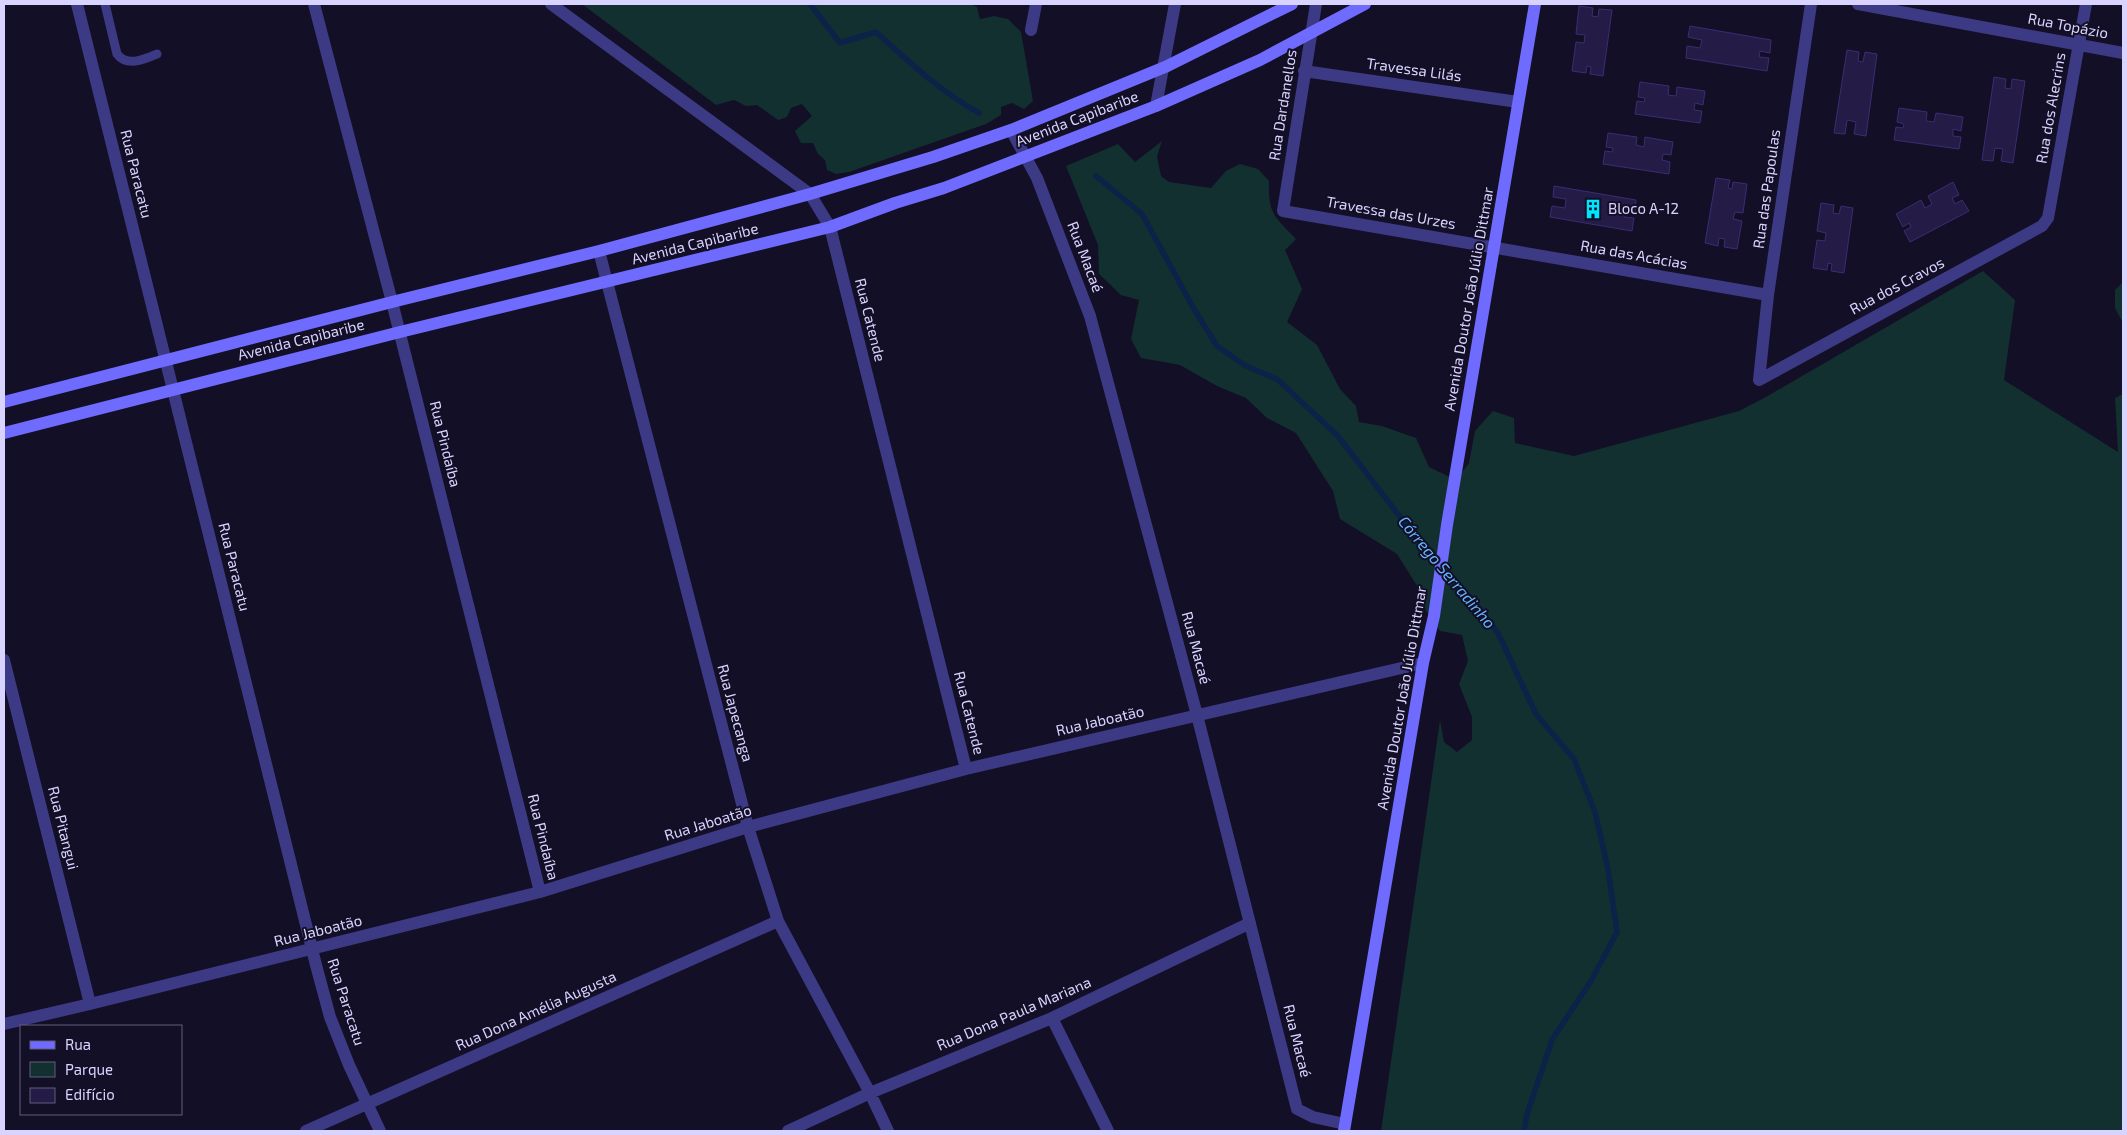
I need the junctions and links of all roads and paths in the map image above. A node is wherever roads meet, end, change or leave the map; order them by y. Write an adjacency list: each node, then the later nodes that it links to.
1 (77, 4): 35 (street, Rua Paracatu)
2 (105, 4): 18 (lane)
3 (314, 4): 33 (street, Rua Pindaíba)
4 (551, 4): 25 (street, Rua Catende)
5 (1036, 4): 14 (street)
6 (1175, 4): 19 (street)
7 (1292, 4): 19 (main road, Avenida Capibaribe)
8 (1316, 4): 15 (street, Rua Dardanellos)
9 (1365, 4): 15 (main road, Avenida Capibaribe)
10 (1535, 4): 21 (main road, Avenida Doutor João Júlio Dittmar)
11 (1811, 4): 32 (street, Rua das Papoulas)
12 (1858, 4): 16 (street, Rua Topázio)
13 (2086, 4): 16 (street, Rua dos Alecrins)
14 (1031, 30)
15 (1311, 33): 20 (street, Rua Dardanellos); 22 (main road, Avenida Capibaribe)
16 (2079, 45): 17 (street, Rua Topázio); 27 (street, Rua dos Alecrins)
17 (2123, 53)
18 (157, 54)
19 (1165, 67): 22 (street); 23 (main road, Avenida Capibaribe)
20 (1304, 71): 21 (street, Travessa Lilás); 26 (street, Rua Dardanellos)
21 (1518, 102): 29 (main road, Avenida Doutor João Júlio Dittmar)
22 (1156, 106): 24 (main road, Avenida Capibaribe)
23 (1011, 130): 24 (street, Rua Macaé); 25 (main road, Avenida Capibaribe)
24 (1026, 156): 28 (main road, Avenida Capibaribe); 42 (street, Rua Macaé)
25 (810, 194): 28 (street, Rua Catende); 30 (main road, Avenida Capibaribe)
26 (1283, 211): 29 (street, Travessa das Urzes)
27 (2048, 218): 36 (street, Rua dos Cravos)
28 (830, 227): 31 (main road, Avenida Capibaribe); 43 (street, Rua Catende)
29 (1494, 247): 32 (street, Rua das Acácias); 41 (main road, Avenida Doutor João Júlio Dittmar)
30 (599, 251): 31 (street, Rua Japecanga); 33 (main road, Avenida Capibaribe)
31 (607, 283): 34 (main road, Avenida Capibaribe); 44 (street, Rua Japecanga)
32 (1768, 294): 36 (street, Rua das Papoulas)
33 (392, 302): 34 (street, Rua Pindaíba); 35 (main road, Avenida Capibaribe)
34 (400, 332): 37 (main road, Avenida Capibaribe); 45 (street, Rua Pindaíba)
35 (166, 360): 37 (street, Rua Paracatu); 38 (main road, Avenida Capibaribe)
36 (1759, 380)
37 (173, 390): 39 (main road, Avenida Capibaribe); 48 (street, Rua Paracatu)
38 (4, 402)
39 (4, 433)
40 (4, 660): 49 (street, Rua Pitangui)
41 (1423, 663): 42 (street, Rua Jaboatão); 54 (main road, Avenida Doutor João Júlio Dittmar)
42 (1197, 714): 43 (street, Rua Jaboatão); 47 (street, Rua Macaé)
43 (966, 769): 44 (street, Rua Jaboatão)
44 (748, 827): 45 (street, Rua Jaboatão); 46 (street, Rua Japecanga)
45 (540, 892): 48 (street, Rua Jaboatão)
46 (778, 921): 52 (street, Rua Japecanga); 53 (street, Rua Dona Amélia Augusta)
47 (1250, 923): 50 (street, Rua Dona Paula Mariana); 54 (street, Rua Macaé)
48 (312, 949): 49 (street, Rua Jaboatão); 53 (street, Rua Paracatu)
49 (90, 1004): 51 (street, Rua Jaboatão)
50 (1052, 1018): 52 (street, Rua Dona Paula Mariana); 59 (street)
51 (4, 1024)
52 (870, 1093): 57 (street, Rua Dona Paula Mariana); 58 (street, Rua Japecanga)
53 (367, 1103): 55 (street, Rua Dona Amélia Augusta); 56 (street, Rua Paracatu)
54 (1344, 1128)
55 (306, 1131)
56 (380, 1131)
57 (788, 1131)
58 (888, 1131)
59 (1108, 1131)

